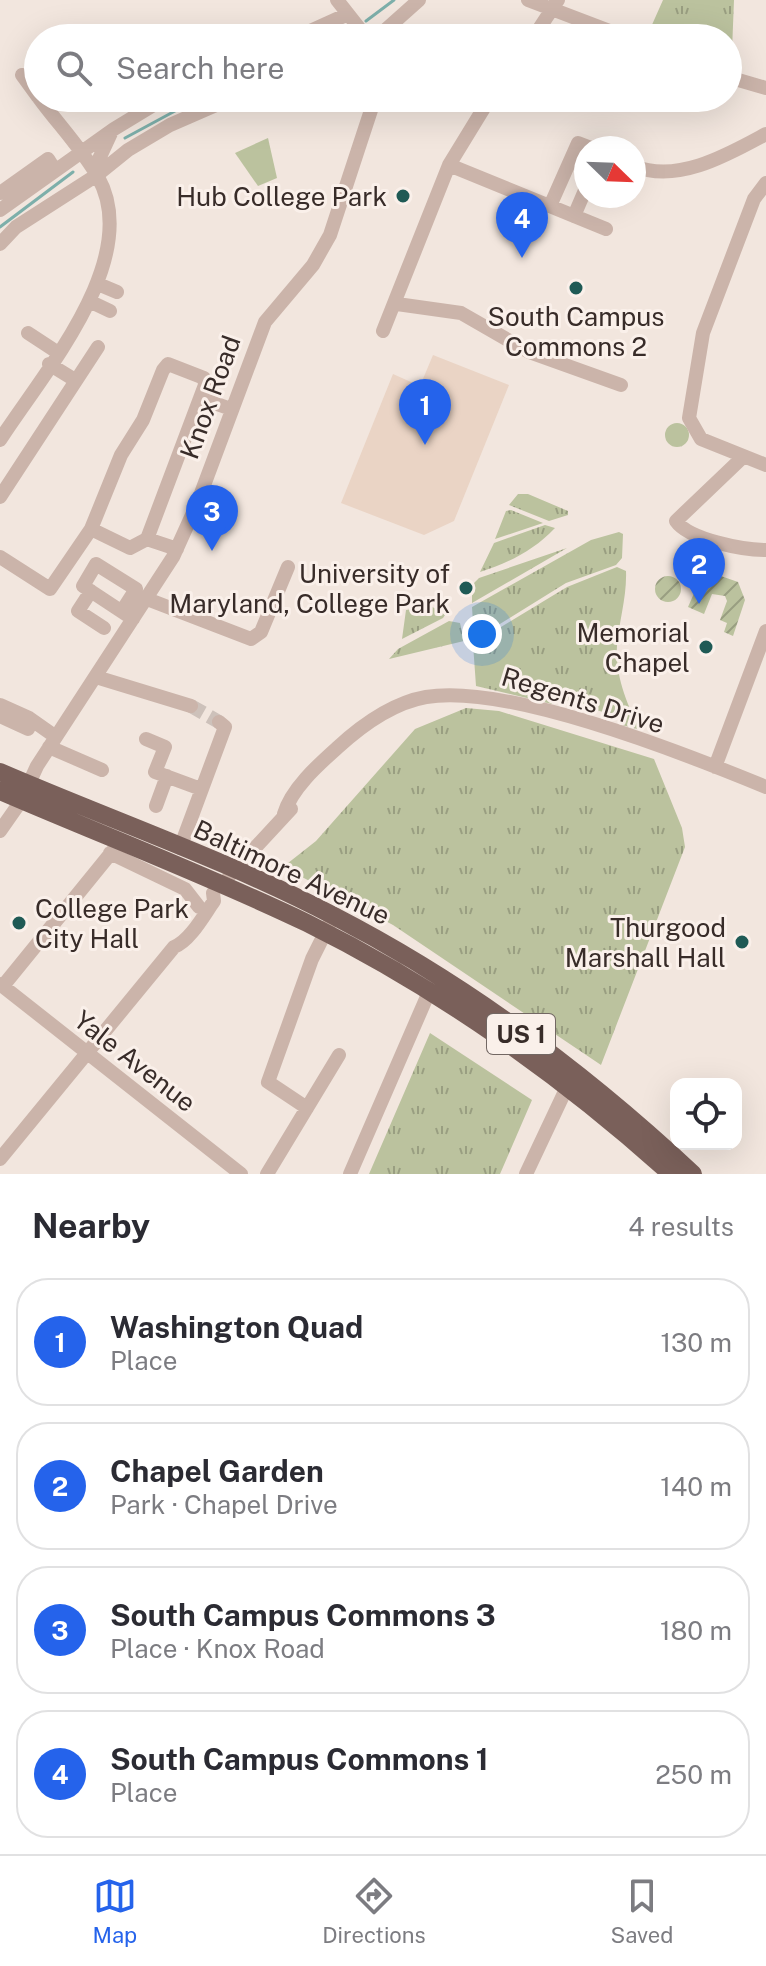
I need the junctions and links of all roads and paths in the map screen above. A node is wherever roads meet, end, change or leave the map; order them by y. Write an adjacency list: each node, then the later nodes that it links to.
1 (337, 0): 5 (street)
2 (419, 0): 8 (street)
3 (528, 0): 4 (street)
4 (555, 5): 9 (street); 10 (street)
5 (348, 14): 6 (street); 7 (street)
6 (326, 24)
7 (356, 24)
8 (392, 24)
9 (542, 24)
10 (597, 24)
11 (22, 75): 12 (street)
12 (24, 78)
13 (742, 81): 14 (street)
14 (766, 88)
15 (49, 112): 23 (street)
16 (142, 112): 20 (street)
17 (200, 112): 27 (street)
18 (370, 112): 48 (street, Knox Road)
19 (481, 112): 24 (street)
20 (114, 129): 23 (street); 27 (street)
21 (766, 134): 25 (street)
22 (574, 152): 30 (street)
23 (80, 153): 26 (street); 27 (street)
24 (449, 165): 30 (street); 39 (street)
25 (646, 168)
26 (55, 170): 29 (street); 32 (street)
27 (97, 175): 35 (street); 36 (street)
28 (766, 183): 50 (street)
29 (0, 193)
30 (550, 206): 33 (street)
31 (577, 208): 33 (street)
32 (0, 210)
33 (574, 216): 34 (street)
34 (606, 229)
35 (0, 244)
36 (98, 284): 37 (street); 38 (street)
37 (117, 292)
38 (89, 301): 40 (street); 44 (street)
39 (397, 304): 41 (street); 46 (street)
40 (110, 311)
41 (383, 331)
42 (28, 333): 44 (street)
43 (98, 347): 45 (street)
44 (53, 358): 45 (street); 49 (street)
45 (75, 380): 52 (street)
46 (621, 385)
47 (200, 398): 48 (street); 53 (street); 54 (street)
48 (231, 409): 55 (street, Knox Road)
49 (0, 440)
50 (737, 454): 51 (street); 56 (street)
51 (766, 465)
52 (0, 497)
53 (91, 529): 54 (street); 57 (street)
54 (147, 539): 55 (street)
55 (177, 549): 60 (street, Knox Road)
56 (766, 550)
57 (0, 557)
58 (288, 567): 60 (street)
59 (91, 591): 61 (street); 61 (street); 62 (street)
60 (147, 599): 61 (street, Knox Road)
61 (128, 615): 64 (street, Knox Road)
62 (104, 628)
63 (766, 631): 70 (street)
64 (96, 677): 65 (street); 69 (street, Knox Road)
65 (191, 706)
66 (0, 711): 69 (street)
67 (219, 722): 75 (street)
68 (146, 739): 73 (street)
69 (52, 742): 71 (street); 77 (street, Knox Road)
70 (715, 767): 74 (street, Regents Drive); 82 (street, Regents Drive)
71 (102, 770)
72 (0, 772): 77 (main road, Baltimore Avenue / US 1)
73 (167, 776): 75 (street); 78 (street)
74 (766, 787)
75 (201, 789): 81 (street)
76 (0, 791): 77 (main road, Baltimore Avenue / US 1)
77 (25, 792): 79 (street, Knox Road); 80 (main road, Baltimore Avenue / US 1); 81 (main road, Baltimore Avenue / US 1)
78 (156, 806)
79 (0, 831)
80 (115, 848): 83 (main road, Baltimore Avenue / US 1); 84 (street); 88 (street)
81 (180, 848): 82 (main road, Baltimore Avenue / US 1)
82 (233, 870): 83 (street, Regents Drive); 85 (main road, Baltimore Avenue / US 1)
83 (217, 889): 84 (street); 86 (main road, Baltimore Avenue / US 1); 87 (street)
84 (199, 907): 87 (street)
85 (333, 915): 86 (street); 100 (main road, Baltimore Avenue / US 1)
86 (325, 933): 89 (main road, Baltimore Avenue / US 1); 93 (street)
87 (174, 947): 90 (street)
88 (2, 985): 90 (street, Yale Avenue)
89 (429, 992): 92 (main road, Baltimore Avenue / US 1); 97 (street)
90 (86, 1053): 94 (street); 95 (street, Yale Avenue)
91 (339, 1055): 93 (street)
92 (567, 1087): 98 (street); 99 (main road, Baltimore Avenue / US 1)
93 (307, 1108): 96 (street)
94 (0, 1159)
95 (241, 1174)
96 (267, 1174)
97 (350, 1174)
98 (526, 1174)
99 (671, 1174)
100 (693, 1174)

